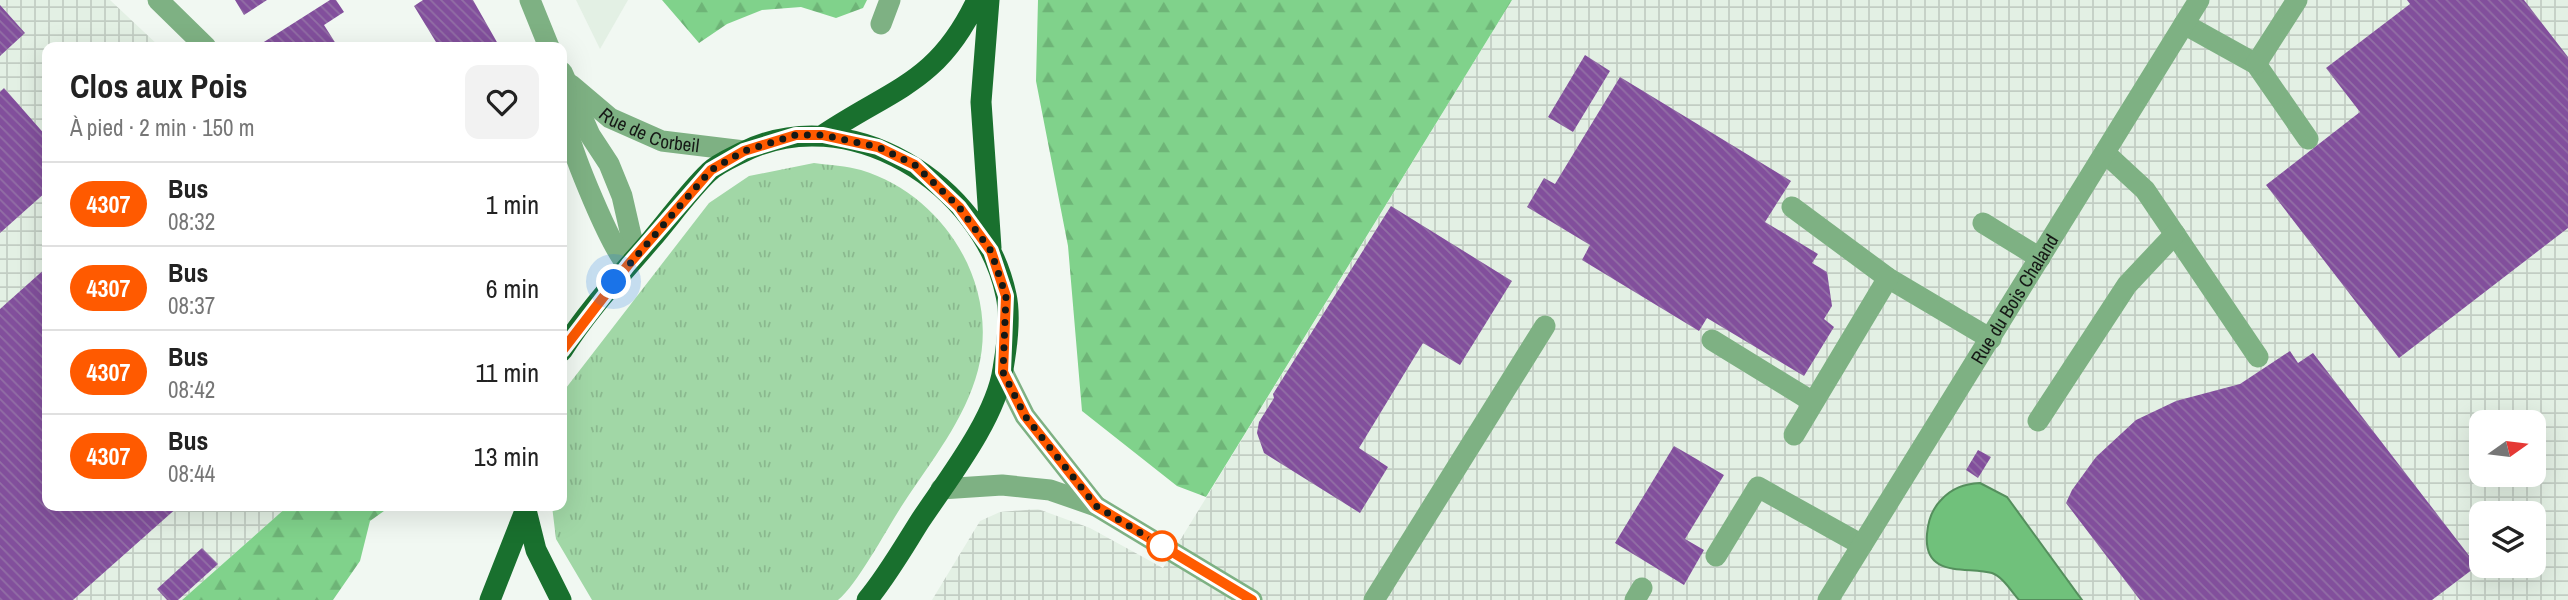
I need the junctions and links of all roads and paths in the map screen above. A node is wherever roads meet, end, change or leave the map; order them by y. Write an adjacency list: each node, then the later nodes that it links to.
1 (158, 0): 10 (street)
2 (530, 0): 11 (street)
3 (890, 0): 8 (street)
4 (977, 0): 15 (main road)
5 (989, 0): 22 (main road)
6 (2199, 0): 9 (street, Rue du Bois Chaland)
7 (2297, 0): 12 (street)
8 (881, 24)
9 (2184, 24): 12 (street); 18 (street, Rue du Bois Chaland)
10 (201, 42)
11 (548, 42)
12 (2256, 64): 16 (street)
13 (567, 80): 17 (street, Rue de Corbeil)
14 (567, 129): 24 (street)
15 (823, 135): 17 (main road); 22 (main road)
16 (2308, 139)
17 (744, 151): 24 (main road)
18 (2105, 153): 21 (street); 23 (street, Rue du Bois Chaland)
19 (1792, 207): 25 (street)
20 (1983, 223): 23 (street)
21 (2175, 234): 30 (street); 33 (street)
22 (991, 251): 31 (main road)
23 (2040, 258): 28 (street, Rue du Bois Chaland)
24 (634, 259): 27 (main road)
25 (1888, 278): 28 (street); 32 (street)
26 (1545, 326): 45 (street)
27 (568, 333)
28 (1991, 339): 39 (street, Rue du Bois Chaland)
29 (1712, 340): 32 (street)
30 (2258, 357)
31 (1003, 372): 35 (main road); 36 (street)
32 (1813, 402): 34 (street)
33 (2038, 421)
34 (1794, 435)
35 (941, 489): 36 (street); 41 (main road)
36 (1096, 506): 44 (street)
37 (524, 511): 42 (main road)
38 (526, 511): 43 (main road)
39 (1862, 545): 40 (street); 46 (street, Rue du Bois Chaland)
40 (1716, 556)
41 (872, 596)
42 (490, 600)
43 (561, 600)
44 (1252, 600)
45 (1374, 600)
46 (1828, 600)

